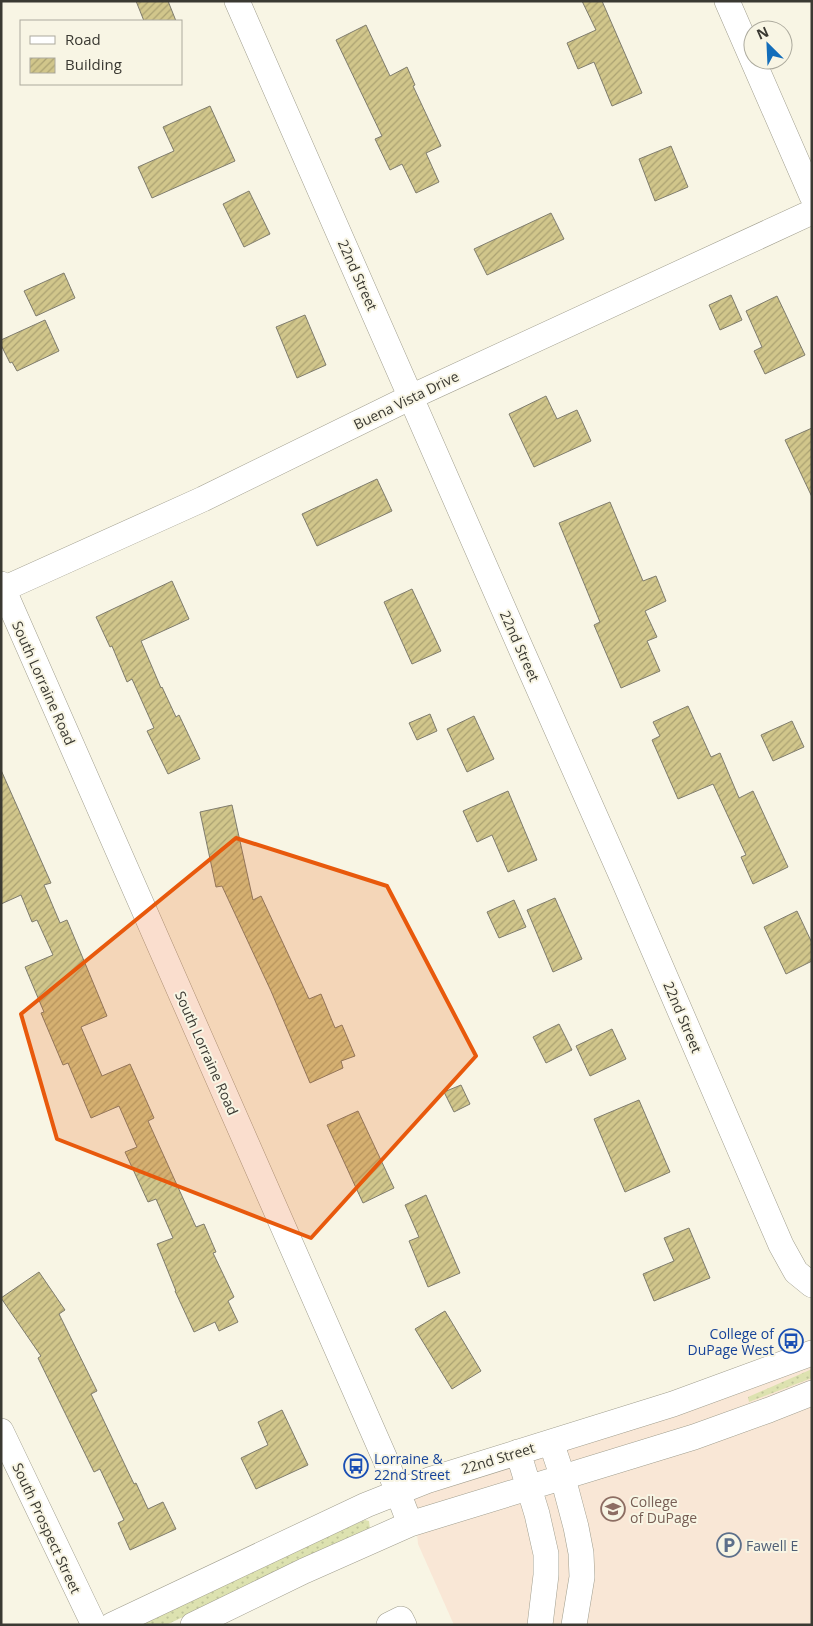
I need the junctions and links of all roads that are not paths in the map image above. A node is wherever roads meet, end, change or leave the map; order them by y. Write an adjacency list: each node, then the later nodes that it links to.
1 (237, 1): 5 (street, 22nd Street)
2 (727, 1): 3 (street)
3 (812, 196)
4 (812, 212): 5 (street, Buena Vista Drive)
5 (411, 397): 6 (street, Buena Vista Drive); 7 (street, 22nd Street)
6 (2, 587): 15 (street, South Lorraine Road)
7 (812, 1285)
8 (812, 1354): 11 (street, 22nd Street)
9 (812, 1393): 13 (street)
10 (1, 1431): 17 (street, South Prospect Street)
11 (551, 1442): 12 (street, 22nd Street); 13 (street)
12 (518, 1452): 14 (street); 15 (street, 22nd Street)
13 (563, 1478): 14 (street); 23 (street)
14 (529, 1488): 16 (street); 22 (street)
15 (398, 1492): 16 (street, South Lorraine Road); 18 (street, 22nd Street)
16 (410, 1524): 19 (street)
17 (94, 1625)
18 (112, 1625)
19 (192, 1625)
20 (389, 1625): 21 (street)
21 (404, 1625)
22 (540, 1625)
23 (574, 1625)

